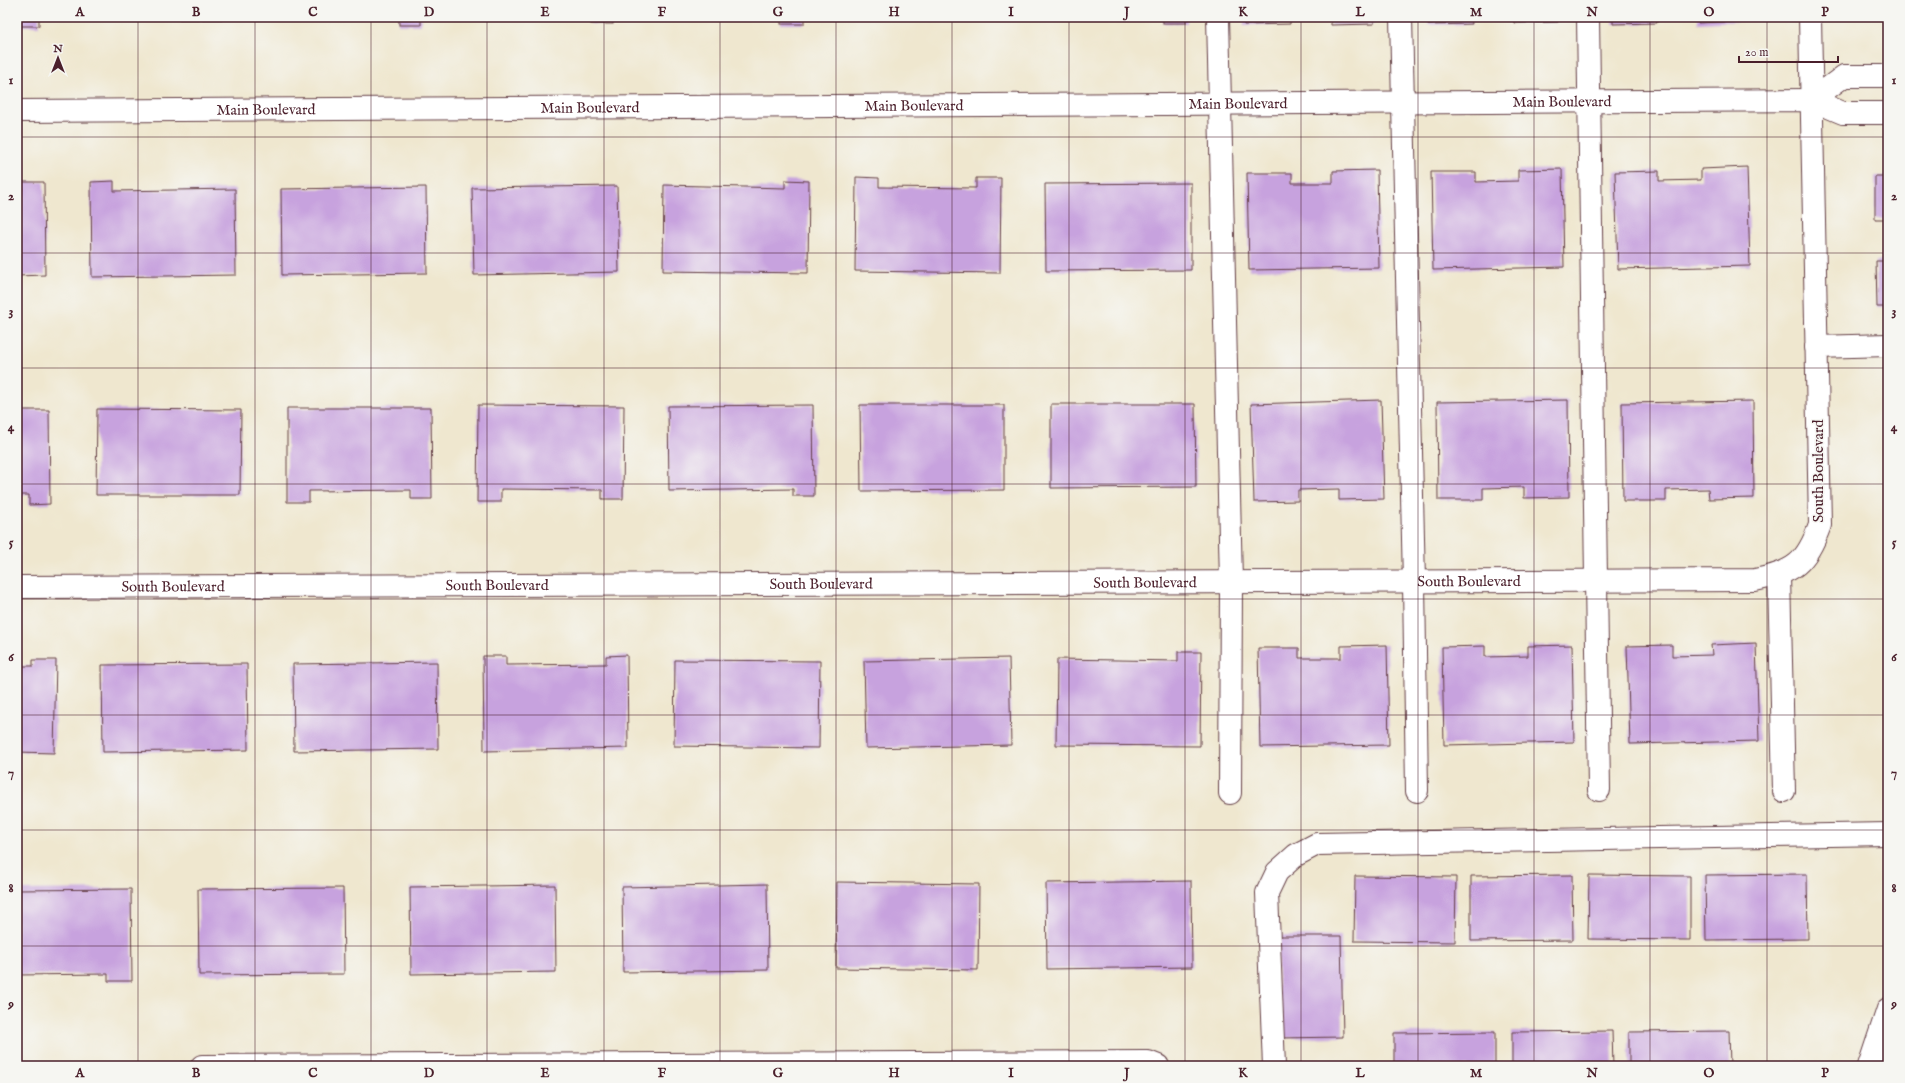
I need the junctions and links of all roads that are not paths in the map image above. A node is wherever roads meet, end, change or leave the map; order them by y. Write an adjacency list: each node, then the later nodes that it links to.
1 (1218, 17): 9 (street)
2 (1401, 17): 8 (street)
3 (1588, 17): 7 (street)
4 (1810, 17): 6 (street, South Boulevard)
5 (1888, 76): 6 (street)
6 (1812, 100): 7 (street, Main Boulevard); 11 (street, Main Boulevard); 13 (street, South Boulevard)
7 (1590, 101): 8 (street, Main Boulevard); 15 (street)
8 (1402, 102): 9 (street, Main Boulevard); 17 (street)
9 (1220, 104): 10 (street, Main Boulevard); 16 (street)
10 (17, 111)
11 (1888, 113)
12 (1888, 345): 13 (street)
13 (1816, 347): 14 (street, South Boulevard)
14 (1779, 575): 15 (street, South Boulevard); 21 (street)
15 (1596, 581): 17 (street, South Boulevard); 19 (street)
16 (1231, 582): 17 (street, South Boulevard); 18 (street, South Boulevard); 22 (street)
17 (1414, 582): 20 (street)
18 (17, 587)
19 (1599, 790)
20 (1417, 791)
21 (1784, 791)
22 (1230, 793)
23 (1888, 834): 27 (street)
24 (1888, 1009): 28 (street)
25 (202, 1066): 26 (street)
26 (1158, 1066)
27 (1274, 1066)
28 (1869, 1066)

